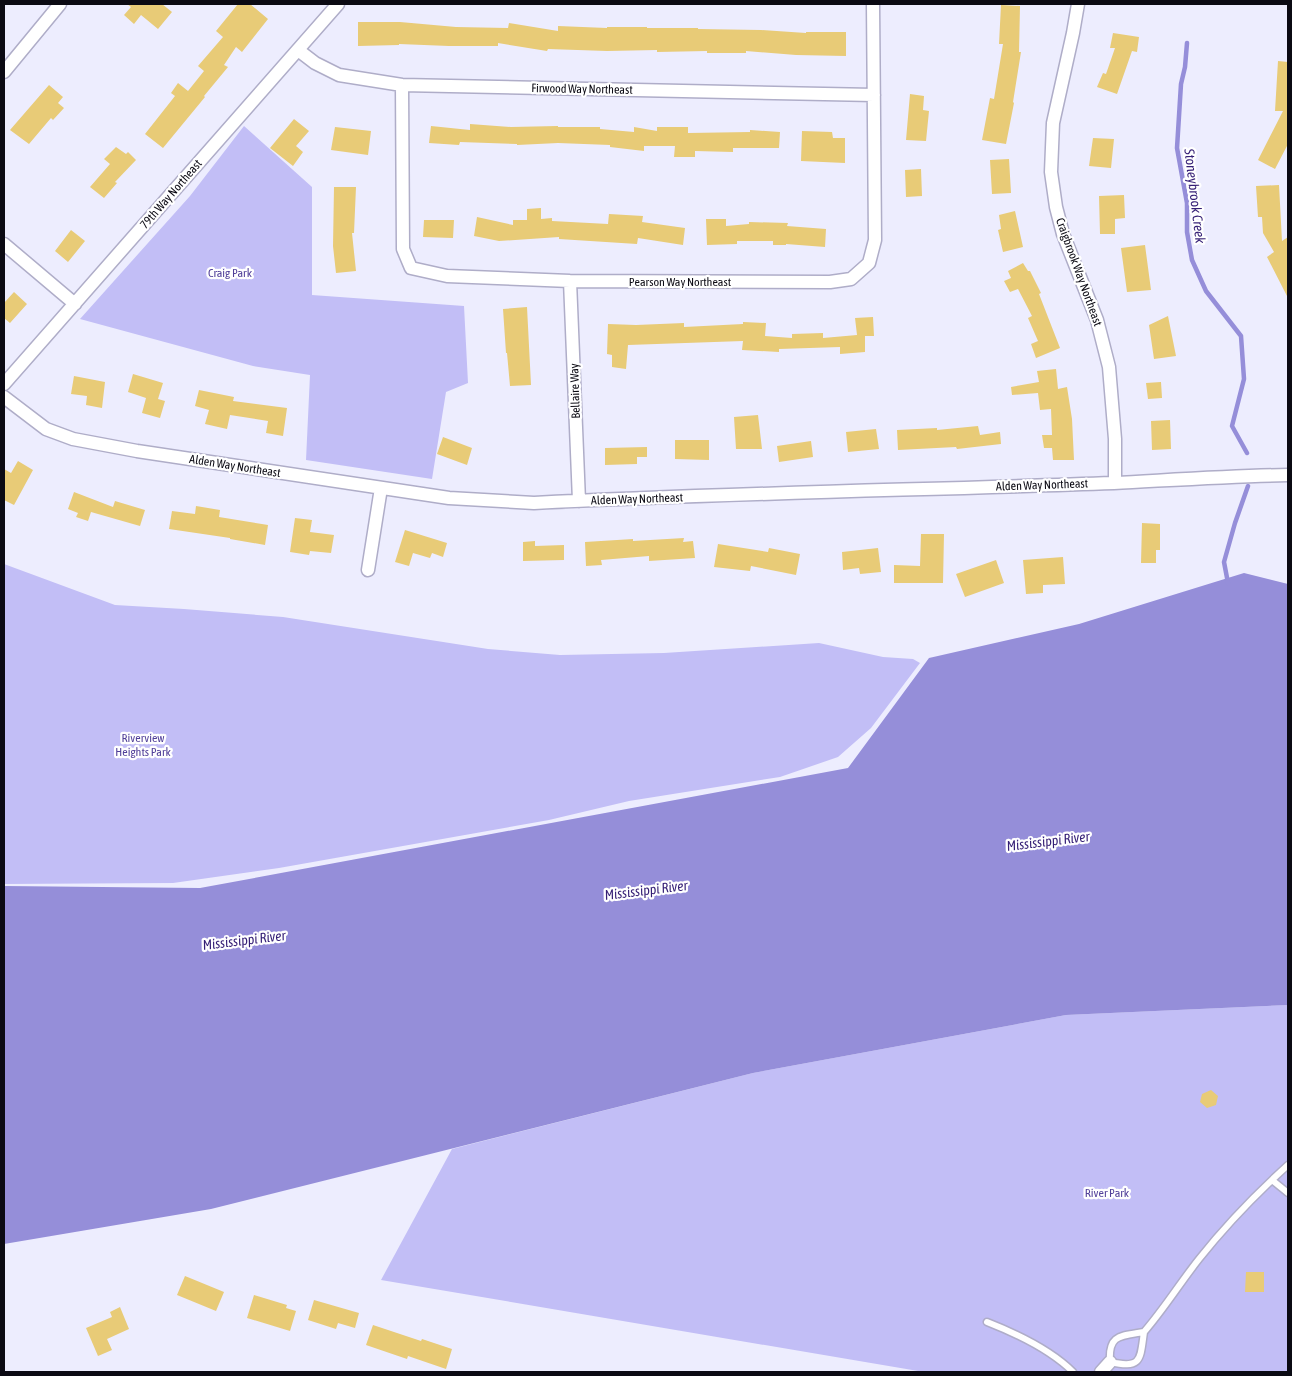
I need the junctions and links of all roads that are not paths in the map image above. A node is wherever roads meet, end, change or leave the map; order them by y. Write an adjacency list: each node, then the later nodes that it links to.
1 (60, 4): 6 (street)
2 (338, 4): 5 (street, 79th Way Northeast)
3 (873, 4): 8 (street, Pearson Way Northeast)
4 (1078, 4): 15 (street, Craigbrook Way Northeast)
5 (298, 50): 7 (street, Firwood Way Northeast); 11 (street, 79th Way Northeast)
6 (4, 72)
7 (402, 85): 8 (street, Firwood Way Northeast); 10 (street, Pearson Way Northeast)
8 (874, 96): 10 (street, Pearson Way Northeast)
9 (4, 244): 11 (street)
10 (570, 281): 17 (street, Bellaire Way)
11 (75, 304): 12 (street, 79th Way Northeast)
12 (4, 384)
13 (4, 397): 16 (street, Alden Way Northeast)
14 (1288, 475): 15 (street, Alden Way Northeast)
15 (1115, 483): 17 (street, Alden Way Northeast)
16 (381, 488): 17 (street, Alden Way Northeast); 18 (street)
17 (579, 501)
18 (368, 570)
19 (1288, 1165): 20 (lane)
20 (1272, 1180): 21 (lane); 23 (lane)
21 (1288, 1193)
22 (987, 1322): 25 (lane)
23 (1144, 1332): 24 (lane); 24 (lane)
24 (1110, 1362): 26 (street)
25 (1073, 1372)
26 (1101, 1372)

